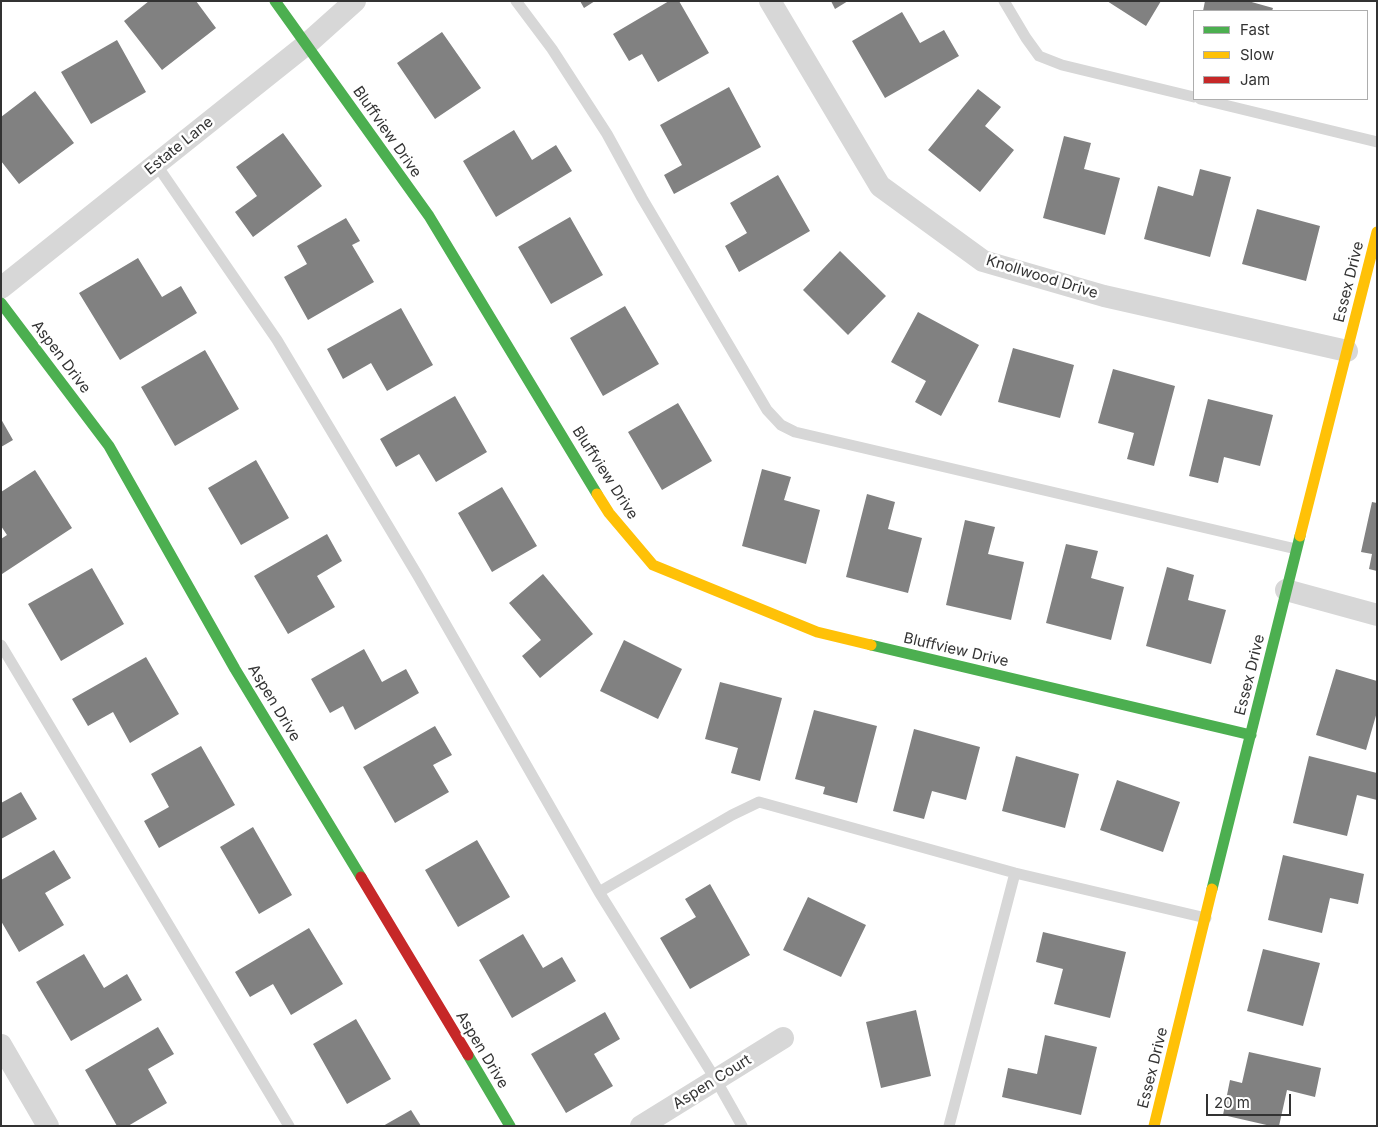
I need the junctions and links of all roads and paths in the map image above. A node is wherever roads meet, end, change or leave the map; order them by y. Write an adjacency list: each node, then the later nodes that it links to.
1 (275, 1): 6 (street, Bluffview Drive)
2 (355, 1): 6 (street, Estate Lane)
3 (516, 1): 15 (lane)
4 (770, 1): 14 (street, Knollwood Drive)
5 (1004, 1): 7 (lane)
6 (307, 44): 10 (street, Estate Lane); 19 (street, Bluffview Drive)
7 (1193, 97)
8 (1204, 100): 9 (lane)
9 (1377, 142)
10 (156, 164): 12 (street, Estate Lane); 21 (lane)
11 (1377, 232): 14 (street, Essex Drive)
12 (1, 288)
13 (1, 303): 28 (street, Aspen Drive)
14 (1347, 351): 15 (street, Essex Drive)
15 (1296, 549): 16 (street, Essex Drive)
16 (1286, 590): 17 (street); 19 (street, Essex Drive)
17 (1377, 615)
18 (1, 645): 27 (lane)
19 (1251, 735): 22 (street, Essex Drive)
20 (1015, 873): 21 (lane); 22 (lane); 31 (lane)
21 (599, 892): 25 (lane)
22 (1206, 918): 32 (street, Essex Drive)
23 (783, 1038): 25 (street, Aspen Court)
24 (1, 1044): 26 (street)
25 (716, 1080): 29 (street, Aspen Court); 30 (lane)
26 (48, 1126)
27 (289, 1126)
28 (510, 1126)
29 (641, 1126)
30 (742, 1126)
31 (949, 1126)
32 (1154, 1126)

